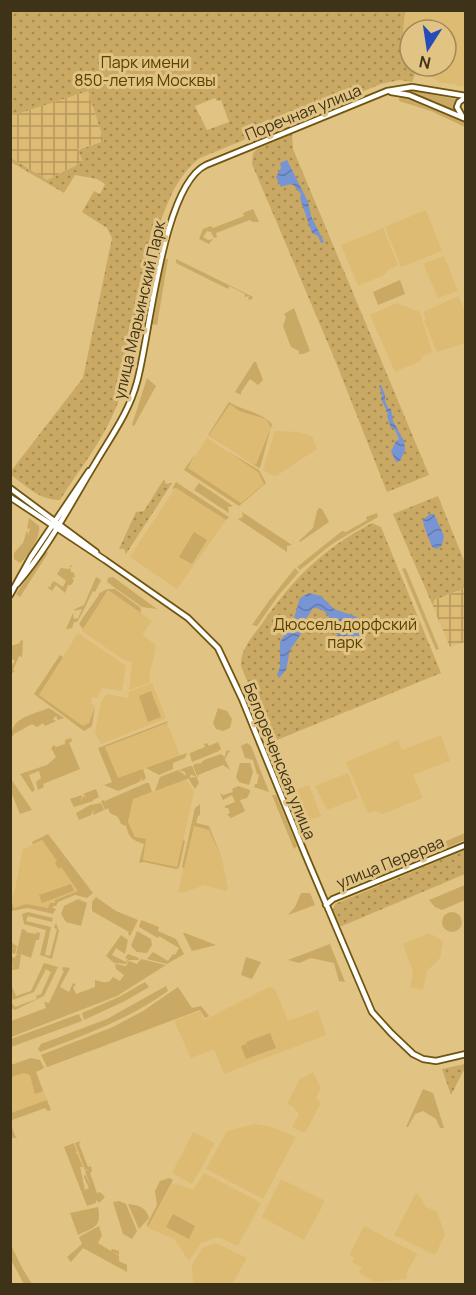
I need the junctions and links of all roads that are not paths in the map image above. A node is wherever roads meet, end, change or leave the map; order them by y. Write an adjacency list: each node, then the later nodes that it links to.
1 (374, 96): 2 (main road, Поречная улица); 3 (main road, Поречная улица); 4 (main road, Поречная улица)
2 (465, 96): 3 (main road, Поречная улица)
3 (465, 119)
4 (241, 150): 7 (main road, улица Марьинский Парк)
5 (10, 488): 8 (main road)
6 (10, 497): 9 (main road)
7 (64, 512): 8 (main road); 10 (main road, улица Марьинский Парк); 11 (main road)
8 (47, 514): 10 (main road)
9 (44, 520): 10 (main road); 12 (main road)
10 (56, 524): 11 (main road, Белореченская улица); 12 (main road, улица Марьинский Парк)
11 (68, 532): 12 (main road); 15 (main road, Белореченская улица)
12 (49, 536): 13 (main road, улица Марьинский Парк)
13 (10, 595)
14 (465, 845): 15 (main road, улица Перерва)
15 (326, 905): 16 (main road, Белореченская улица)
16 (465, 1054)

